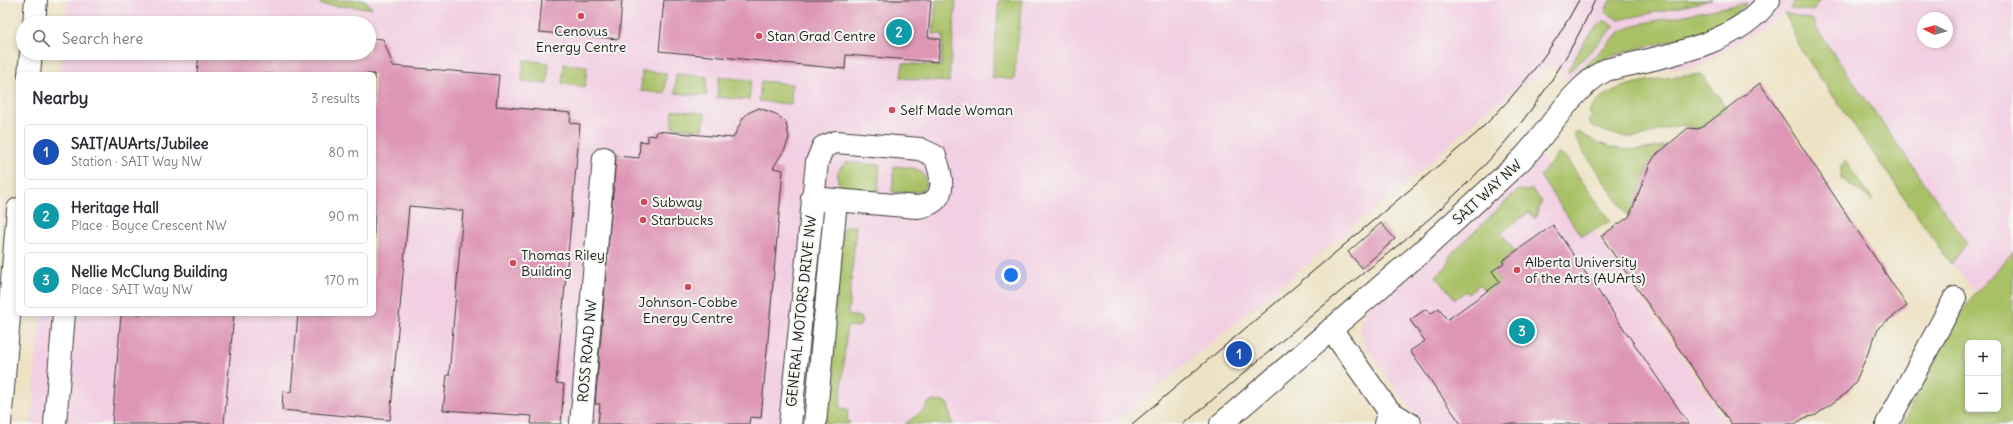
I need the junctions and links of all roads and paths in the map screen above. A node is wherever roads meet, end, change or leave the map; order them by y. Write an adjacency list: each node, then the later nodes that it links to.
1 (36, 0): 3 (main road)
2 (1769, 0): 12 (main road, SAIT WAY NW)
3 (35, 16)
4 (30, 60): 5 (main road)
5 (29, 72)
6 (604, 158): 16 (main road, ROSS ROAD NW)
7 (812, 198): 8 (main road, GENERAL MOTORS DRIVE NW); 8 (main road, GENERAL MOTORS DRIVE NW); 17 (main road, GENERAL MOTORS DRIVE NW)
8 (836, 201): 18 (main road, GENERAL MOTORS DRIVE NW)
9 (16, 233): 14 (main road)
10 (1955, 298): 21 (main road)
11 (64, 316): 15 (main road)
12 (1331, 329): 13 (main road); 19 (main road, SAIT WAY NW)
13 (1387, 417): 20 (main road)
14 (0, 424)
15 (55, 424)
16 (581, 424)
17 (790, 424)
18 (816, 424)
19 (1221, 424)
20 (1410, 424)
21 (1888, 424)

